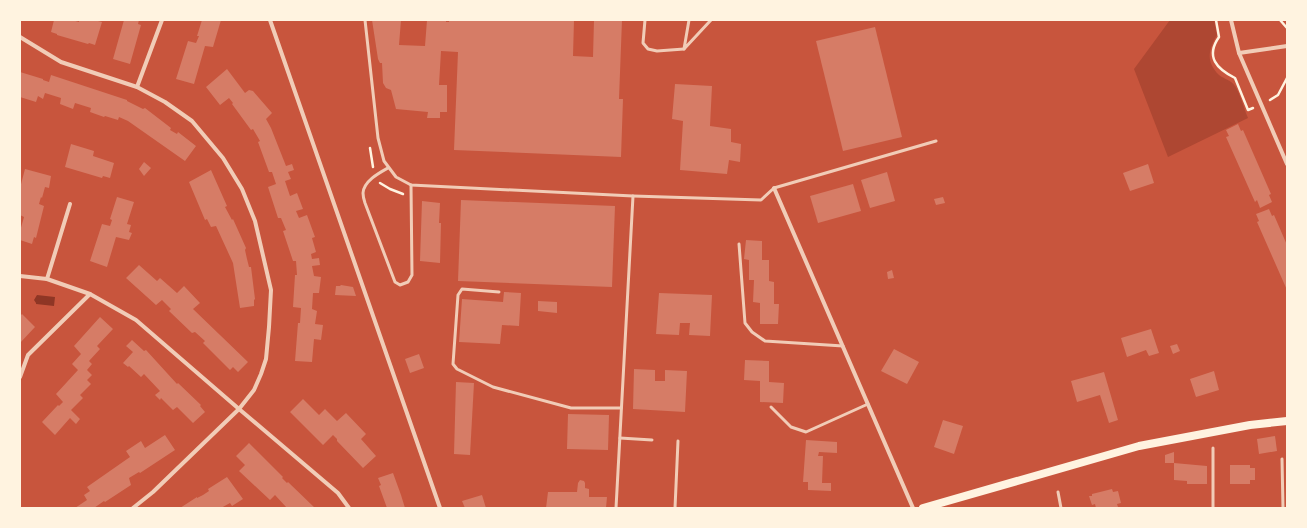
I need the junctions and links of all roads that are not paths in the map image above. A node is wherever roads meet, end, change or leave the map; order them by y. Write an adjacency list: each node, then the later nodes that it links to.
1 (162, 20): 12 (street)
2 (270, 20): 40 (street)
3 (365, 20): 15 (lane)
4 (645, 20): 10 (lane)
5 (689, 20): 10 (lane)
6 (711, 20): 10 (lane)
7 (1231, 20): 11 (street)
8 (20, 37): 12 (street)
9 (1287, 46): 11 (street)
10 (684, 49)
11 (1239, 53): 14 (street)
12 (137, 87): 30 (street)
13 (936, 141): 17 (lane)
14 (1287, 164)
15 (388, 168): 16 (lane); 16 (lane)
16 (411, 186): 18 (lane)
17 (774, 188): 18 (lane); 25 (street)
18 (632, 196): 29 (lane)
19 (70, 204): 22 (street)
20 (739, 244): 25 (lane)
21 (20, 276): 22 (street)
22 (47, 279): 24 (street)
23 (499, 292): 29 (lane)
24 (90, 294): 26 (street); 30 (street)
25 (843, 346): 27 (street)
26 (20, 377)
27 (868, 404): 28 (lane); 43 (street)
28 (771, 407)
29 (621, 408): 32 (lane)
30 (239, 410): 38 (street); 39 (street)
31 (1287, 421): 44 (main road)
32 (620, 438): 33 (lane); 41 (lane)
33 (652, 440)
34 (678, 441): 42 (lane)
35 (1213, 448): 46 (lane)
36 (1282, 459): 47 (lane)
37 (1058, 492): 45 (lane)
38 (133, 508)
39 (349, 508)
40 (440, 508)
41 (616, 508)
42 (676, 508)
43 (913, 508)
44 (923, 508)
45 (1061, 508)
46 (1213, 508)
47 (1283, 508)

